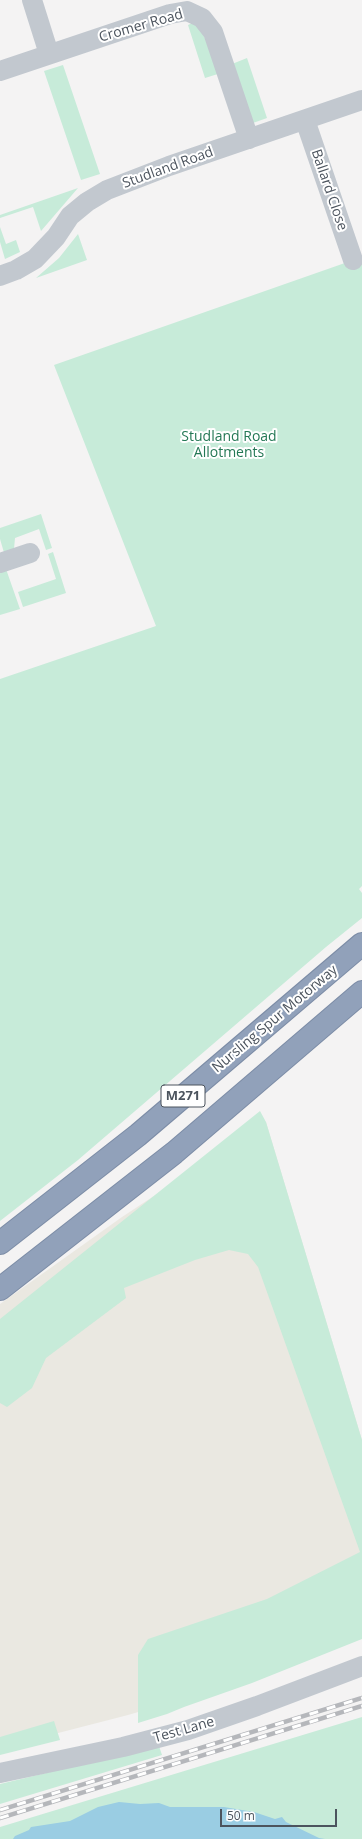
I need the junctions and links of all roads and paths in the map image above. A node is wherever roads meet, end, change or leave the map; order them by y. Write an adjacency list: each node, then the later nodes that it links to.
1 (32, 0): 2 (street)
2 (49, 54): 3 (street, Cromer Road); 6 (street, Cromer Road)
3 (0, 71)
4 (362, 100): 5 (street, Studland Road)
5 (305, 120): 6 (street, Studland Road); 7 (street, Ballard Close)
6 (249, 139): 8 (street, Studland Road)
7 (353, 260)
8 (0, 276)
9 (30, 553): 10 (street)
10 (0, 563)
11 (362, 944): 13 (highway, Nursling Spur Motorway / M271)
12 (362, 992): 14 (highway, M271)
13 (0, 1243)
14 (0, 1289)
15 (362, 1666): 16 (street, Test Lane)
16 (0, 1774)

